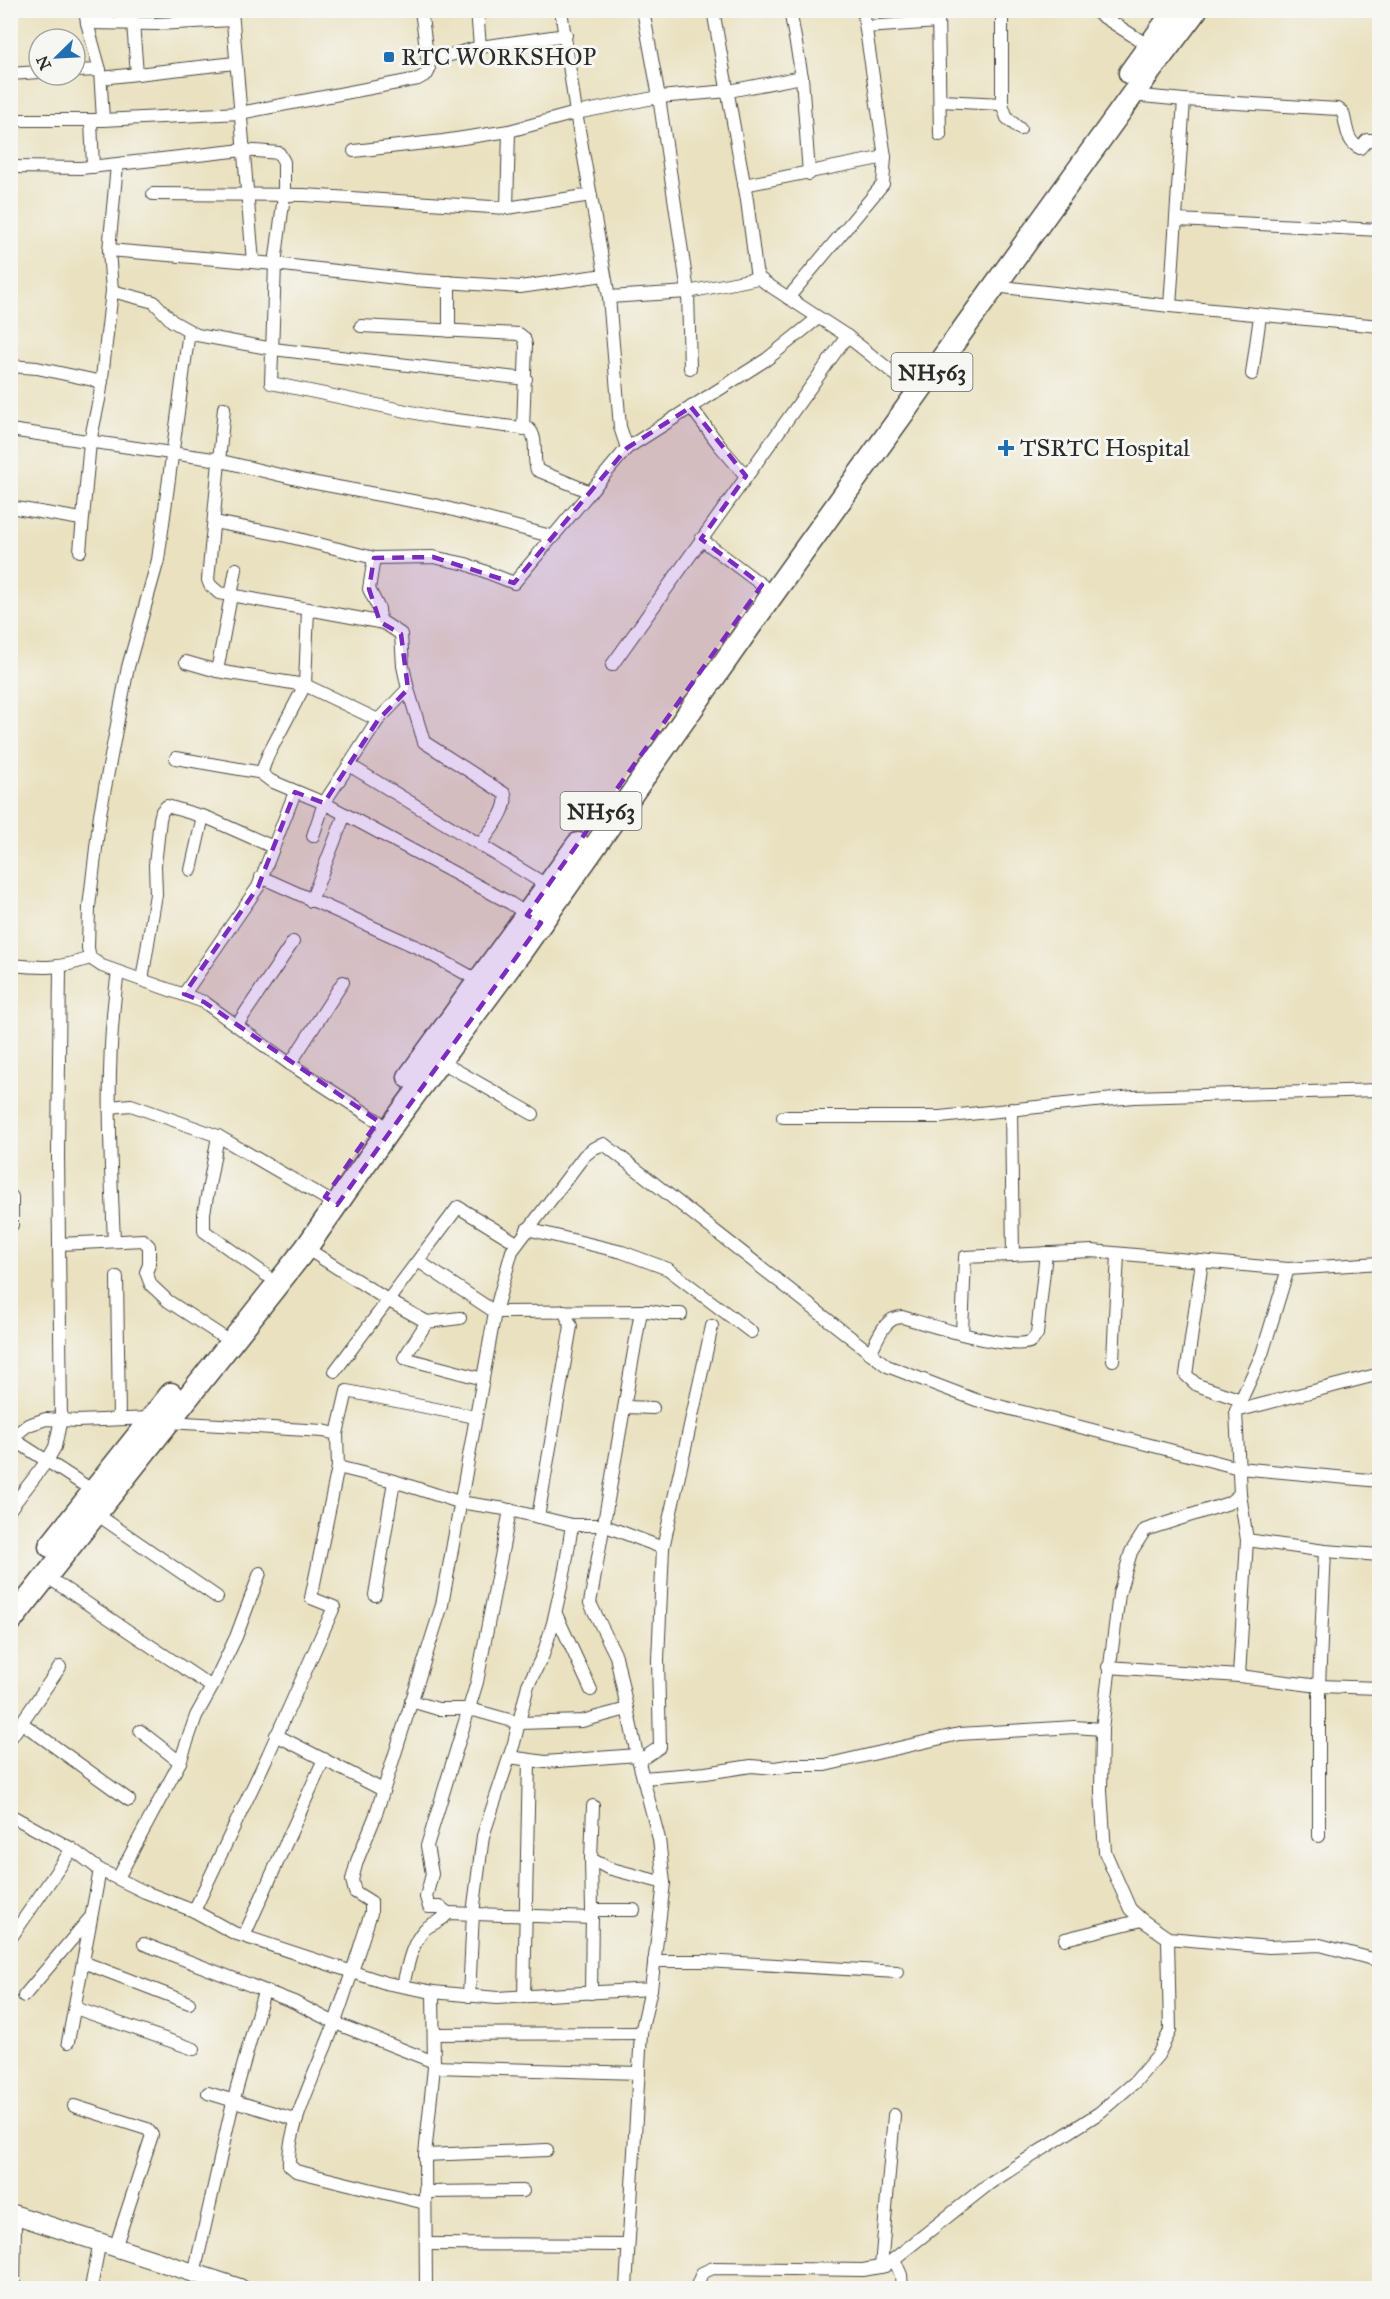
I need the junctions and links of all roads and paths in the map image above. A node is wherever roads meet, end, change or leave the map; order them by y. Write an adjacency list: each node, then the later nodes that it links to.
1 (132, 10): 16 (street)
2 (421, 10): 21 (street)
3 (477, 10): 20 (street)
4 (561, 10): 18 (street)
5 (643, 10): 31 (street)
6 (713, 10): 29 (street)
7 (790, 10): 28 (street)
8 (863, 10): 17 (street)
9 (1002, 10): 34 (street)
10 (1093, 10): 19 (street)
11 (1175, 10): 19 (highway, NH563)
12 (1196, 10): 30 (highway, NH563)
13 (232, 15): 16 (street); 22 (street)
14 (938, 16): 17 (street); 33 (street)
15 (86, 17): 16 (street); 26 (street)
16 (133, 24): 27 (street)
17 (866, 27): 45 (street)
18 (566, 35): 20 (street); 36 (street)
19 (1149, 46): 85 (highway, NH563)
20 (480, 47): 21 (street)
21 (428, 61): 35 (street)
22 (235, 63): 27 (street); 35 (street)
23 (87, 72): 26 (street)
24 (27, 73): 25 (street)
25 (10, 74)
26 (101, 74): 27 (street); 38 (street)
27 (137, 74)
28 (802, 77): 29 (street); 49 (street)
29 (729, 91): 31 (street); 50 (street)
30 (1132, 95): 32 (street); 64 (highway, NH563)
31 (659, 97): 36 (street); 66 (street)
32 (1184, 100): 42 (street); 56 (street)
33 (940, 101): 34 (street); 41 (street)
34 (1002, 104): 39 (street)
35 (240, 113): 38 (street); 43 (street)
36 (576, 113): 40 (street); 53 (street)
37 (10, 120): 38 (street)
38 (97, 120): 48 (street)
39 (1020, 129)
40 (509, 131): 44 (street); 55 (street)
41 (940, 135)
42 (1380, 140)
43 (243, 150): 46 (street); 52 (street); 54 (street)
44 (354, 151)
45 (885, 157): 49 (street); 68 (street)
46 (117, 165): 48 (street); 58 (street)
47 (14, 167): 48 (street)
48 (93, 167)
49 (809, 174): 50 (street)
50 (744, 185): 62 (street)
51 (153, 194): 52 (street)
52 (248, 195): 54 (street); 59 (street)
53 (591, 195): 55 (street); 61 (street)
54 (284, 196): 55 (street); 60 (street)
55 (507, 207)
56 (1177, 220): 57 (street); 69 (street)
57 (1380, 230)
58 (109, 250): 59 (street); 65 (street)
59 (253, 262): 60 (street)
60 (275, 264): 63 (street); 79 (street)
61 (604, 275): 63 (street); 67 (street)
62 (759, 278): 66 (street); 68 (street)
63 (449, 282): 77 (street)
64 (994, 286): 69 (street); 128 (highway, NH563)
65 (112, 291): 76 (street); 84 (street)
66 (688, 292): 67 (street); 81 (street)
67 (609, 297): 91 (street)
68 (788, 298): 71 (street)
69 (1170, 306): 70 (street)
70 (1260, 316): 73 (street); 82 (street)
71 (818, 318): 78 (street); 86 (street)
72 (1380, 319): 73 (street)
73 (1366, 325): 75 (street)
74 (361, 326): 77 (street)
75 (1380, 326)
76 (189, 331): 79 (street); 92 (street)
77 (449, 331): 83 (street)
78 (847, 336): 85 (street); 94 (street)
79 (273, 349): 83 (street); 88 (street)
80 (10, 366): 84 (street)
81 (690, 368)
82 (1252, 374)
83 (526, 379): 88 (street)
84 (102, 382): 90 (street)
85 (906, 383): 104 (highway, NH563)
86 (691, 407): 91 (street); 94 (street)
87 (224, 408): 93 (street)
88 (523, 429): 95 (street)
89 (10, 430): 90 (street)
90 (90, 442): 92 (street); 97 (street)
91 (627, 448): 95 (street)
92 (174, 454): 93 (street); 130 (street)
93 (219, 461): 98 (street); 99 (street)
94 (746, 476): 100 (street)
95 (590, 492): 99 (street)
96 (10, 507): 97 (street)
97 (81, 519): 101 (street)
98 (214, 522): 102 (street); 105 (street)
99 (554, 537): 102 (street)
100 (701, 539): 104 (street); 109 (street)
101 (80, 551)
102 (374, 558): 107 (street)
103 (236, 569): 105 (street)
104 (762, 585): 126 (highway, NH563)
105 (231, 595): 106 (street); 110 (street)
106 (308, 609): 107 (street); 111 (street)
107 (380, 622): 112 (street)
108 (186, 662): 110 (street)
109 (612, 665)
110 (217, 671): 111 (street)
111 (305, 685): 113 (street); 116 (street)
112 (408, 689): 113 (street); 122 (street)
113 (378, 720): 115 (street)
114 (176, 758): 116 (street)
115 (349, 765): 118 (street); 122 (street)
116 (263, 773): 117 (street)
117 (295, 792): 118 (street); 123 (street)
118 (324, 803): 119 (street); 121 (street)
119 (345, 814): 127 (street); 128 (street)
120 (203, 816): 123 (street); 124 (street); 134 (street)
121 (313, 836)
122 (481, 844): 126 (street)
123 (273, 847): 125 (street)
124 (191, 870)
125 (261, 877): 127 (street); 137 (street)
126 (548, 886): 128 (highway, NH563)
127 (311, 901): 135 (street)
128 (534, 919): 135 (highway, NH563); 139 (highway, NH563)
129 (293, 942): 138 (street)
130 (90, 958): 132 (street); 133 (street)
131 (10, 965): 132 (street)
132 (60, 967): 154 (street)
133 (118, 972): 134 (street); 142 (street)
134 (142, 980): 137 (street)
135 (479, 981): 146 (highway, NH563)
136 (343, 982): 140 (street)
137 (184, 994): 138 (street)
138 (237, 1025): 140 (street)
139 (440, 1061): 144 (street); 149 (highway, NH563)
140 (290, 1064): 146 (street)
141 (1380, 1090): 143 (street)
142 (110, 1107): 147 (street); 152 (street)
143 (1011, 1109): 145 (street); 158 (street)
144 (533, 1114)
145 (783, 1117)
146 (378, 1121): 149 (highway, NH563)
147 (218, 1136): 149 (street); 163 (street)
148 (12, 1197): 150 (street)
149 (331, 1201): 155 (highway, NH563); 163 (highway, NH563)
150 (12, 1225)
151 (527, 1229): 153 (street); 173 (street); 176 (street)
152 (114, 1241): 154 (street); 175 (street)
153 (517, 1243): 159 (street); 168 (street)
154 (59, 1244): 185 (street)
155 (306, 1248): 165 (street); 187 (highway, NH563)
156 (1046, 1253): 157 (street); 158 (street); 174 (street)
157 (1118, 1254): 160 (street); 177 (street)
158 (1013, 1255): 174 (street)
159 (418, 1261): 165 (street); 168 (street)
160 (1202, 1261): 162 (street); 181 (street)
161 (1380, 1263): 162 (street)
162 (1288, 1269): 181 (street)
163 (266, 1275): 175 (highway, NH563)
164 (117, 1277): 186 (street)
165 (389, 1301): 171 (street); 178 (street)
166 (564, 1311): 167 (street); 168 (street); 200 (street)
167 (641, 1311): 169 (street); 182 (street)
168 (495, 1312): 180 (street)
169 (681, 1314)
170 (459, 1318): 171 (street)
171 (426, 1322): 180 (street)
172 (712, 1326): 204 (street)
173 (751, 1332)
174 (962, 1334): 176 (street)
175 (220, 1335): 187 (highway, NH563)
176 (870, 1353): 192 (street)
177 (1113, 1360)
178 (335, 1371)
179 (1372, 1376): 181 (street)
180 (483, 1379): 184 (street)
181 (1238, 1406): 192 (street)
182 (625, 1407): 183 (street); 202 (street)
183 (653, 1408)
184 (475, 1417): 188 (street); 197 (street)
185 (61, 1419): 186 (street); 189 (street); 190 (street)
186 (119, 1419): 187 (street)
187 (159, 1420): 188 (street); 196 (highway, NH563)
188 (337, 1434): 191 (street)
189 (12, 1439): 190 (street)
190 (47, 1461): 196 (street); 198 (street)
191 (338, 1467): 193 (street); 228 (street)
192 (1239, 1468): 194 (street); 195 (street)
193 (394, 1481): 197 (street); 209 (street)
194 (1380, 1481)
195 (1240, 1494): 203 (street); 215 (street)
196 (98, 1501): 208 (highway, NH563); 210 (street); 211 (highway, NH563)
197 (459, 1502): 199 (street); 221 (street)
198 (10, 1509)
199 (510, 1510): 200 (street); 222 (street)
200 (538, 1517): 201 (street)
201 (572, 1525): 202 (street); 212 (street)
202 (603, 1525): 204 (street); 223 (street)
203 (1247, 1540): 205 (street); 216 (street)
204 (663, 1548): 231 (street)
205 (1325, 1551): 206 (street); 217 (street)
206 (1380, 1555)
207 (260, 1573): 218 (street)
208 (46, 1576): 213 (highway, NH563); 218 (street)
209 (375, 1595)
210 (217, 1597)
211 (10, 1598)
212 (556, 1614): 220 (street); 225 (street)
213 (10, 1622)
214 (60, 1667): 224 (street)
215 (1108, 1667): 216 (street); 226 (street)
216 (1239, 1676): 217 (street)
217 (1319, 1686): 219 (street); 240 (street)
218 (212, 1687): 234 (street)
219 (1380, 1689)
220 (591, 1690)
221 (411, 1701): 222 (street); 236 (street)
222 (471, 1709): 225 (street); 248 (street)
223 (627, 1709): 225 (street); 231 (street)
224 (22, 1723): 229 (street); 237 (street)
225 (520, 1723): 230 (street)
226 (1102, 1729): 235 (street); 253 (street)
227 (140, 1731): 234 (street)
228 (276, 1735): 232 (street); 247 (street)
229 (10, 1738)
230 (509, 1757): 233 (street); 249 (street)
231 (638, 1758): 233 (street); 235 (street)
232 (324, 1759): 236 (street); 254 (street)
233 (529, 1761): 251 (street)
234 (180, 1762): 244 (street)
235 (643, 1778): 245 (street)
236 (383, 1790): 262 (street)
237 (129, 1800)
238 (593, 1806): 242 (street)
239 (10, 1815): 241 (street)
240 (1319, 1836)
241 (72, 1849): 243 (street); 256 (street)
242 (591, 1859): 245 (street); 250 (street)
243 (100, 1870): 244 (street); 252 (street)
244 (118, 1878): 247 (street)
245 (664, 1883): 259 (street)
246 (634, 1910): 250 (street)
247 (194, 1911): 254 (street)
248 (448, 1912): 249 (street); 264 (street)
249 (473, 1914): 251 (street); 270 (street)
250 (592, 1914): 251 (street); 268 (street)
251 (524, 1916): 271 (street)
252 (91, 1917): 261 (street); 269 (street)
253 (1142, 1920): 255 (street); 257 (street)
254 (244, 1936): 262 (street)
255 (1168, 1938): 260 (street); 294 (street)
256 (10, 1939)
257 (1065, 1939)
258 (144, 1944): 266 (street)
259 (654, 1961): 263 (street); 265 (street)
260 (1380, 1961)
261 (84, 1962): 272 (street); 273 (street)
262 (352, 1971): 264 (street); 274 (street)
263 (897, 1972)
264 (403, 1985): 267 (street)
265 (651, 1989): 268 (street); 275 (street)
266 (264, 1991): 274 (street); 282 (street)
267 (433, 1992): 270 (street); 276 (street)
268 (591, 1993): 271 (street)
269 (24, 1995)
270 (469, 1996): 271 (street)
271 (524, 1997)
272 (189, 2003)
273 (75, 2007): 277 (street); 278 (street)
274 (335, 2023): 279 (street); 285 (street)
275 (641, 2033): 276 (street); 280 (street)
276 (434, 2034): 279 (street)
277 (68, 2042)
278 (194, 2049)
279 (434, 2065): 280 (street); 287 (street)
280 (639, 2073): 292 (street)
281 (208, 2093): 282 (street)
282 (232, 2102): 285 (street); 296 (street)
283 (74, 2106): 293 (street)
284 (894, 2115): 295 (street)
285 (297, 2120): 289 (street)
286 (547, 2150): 287 (street)
287 (425, 2155): 289 (street)
288 (523, 2191): 289 (street)
289 (425, 2197): 291 (street)
290 (12, 2219): 293 (street); 297 (street)
291 (426, 2244): 292 (street); 301 (street)
292 (628, 2245): 302 (street)
293 (106, 2250): 296 (street); 298 (street); 299 (street)
294 (894, 2259): 295 (street); 304 (street)
295 (881, 2267): 303 (street)
296 (194, 2274): 300 (street)
297 (14, 2289)
298 (91, 2289)
299 (209, 2289)
300 (240, 2289)
301 (426, 2289)
302 (626, 2289)
303 (696, 2289)
304 (902, 2289)

